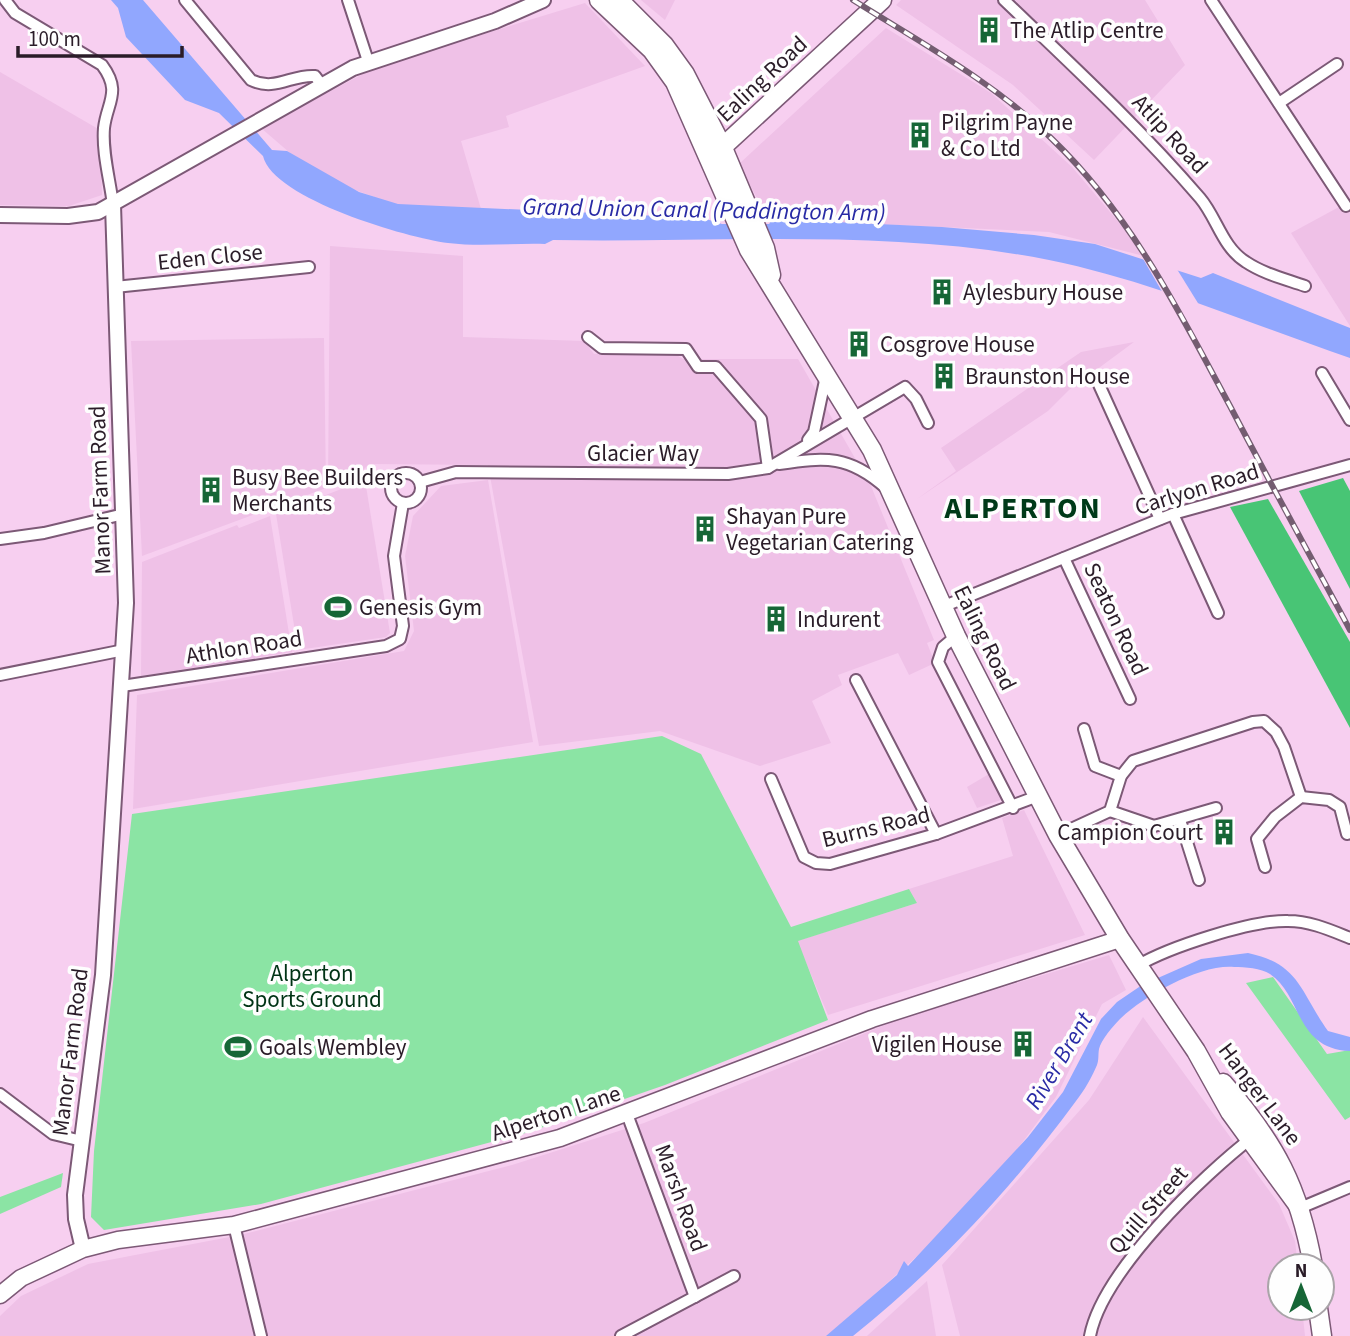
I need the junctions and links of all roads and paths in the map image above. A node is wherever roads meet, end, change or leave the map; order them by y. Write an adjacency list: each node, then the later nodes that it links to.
1 (5, 0): 17 (street)
2 (185, 0): 12 (street)
3 (348, 0): 10 (street)
4 (543, 0): 10 (street)
5 (599, 0): 15 (main road, Ealing Road)
6 (619, 0): 14 (main road)
7 (882, 0): 14 (main road, Ealing Road)
8 (1004, 0): 22 (street, Atlip Road)
9 (1211, 0): 13 (street)
10 (369, 61): 12 (street)
11 (1337, 64): 13 (street)
12 (321, 85): 17 (street)
13 (1279, 103): 18 (street)
14 (723, 148): 15 (main road); 16 (main road); 20 (main road, Ealing Road)
15 (708, 160): 16 (main road, Ealing Road)
16 (727, 195): 20 (main road, Ealing Road)
17 (113, 205): 19 (street); 23 (street, Manor Farm Road)
18 (1346, 206)
19 (0, 215)
20 (743, 218): 26 (main road, Ealing Road)
21 (309, 267): 23 (street, Eden Close)
22 (1306, 285)
23 (115, 287): 37 (street, Manor Farm Road)
24 (588, 337): 33 (street)
25 (1322, 373): 29 (street)
26 (827, 376): 28 (main road, Ealing Road); 31 (street)
27 (1096, 378): 39 (street)
28 (851, 416): 30 (street, Glacier Way); 31 (street, Glacier Way); 35 (main road, Ealing Road)
29 (1350, 420)
30 (928, 423)
31 (802, 448): 33 (street, Glacier Way)
32 (1350, 465): 38 (street, Carlyon Road)
33 (770, 467): 34 (street, Glacier Way); 35 (street)
34 (420, 482): 36 (street); 36 (street)
35 (894, 495): 42 (main road, Ealing Road)
36 (403, 503): 48 (street, Athlon Road)
37 (124, 514): 40 (street); 45 (street, Manor Farm Road)
38 (1173, 514): 39 (street, Carlyon Road); 43 (street)
39 (1160, 519): 41 (street, Carlyon Road)
40 (0, 539)
41 (1064, 558): 42 (street, Carlyon Road); 49 (street, Seaton Road)
42 (942, 607): 44 (main road, Ealing Road)
43 (1218, 613)
44 (956, 636): 53 (main road, Ealing Road); 55 (street)
45 (124, 650): 46 (street); 48 (street, Manor Farm Road)
46 (0, 675)
47 (856, 680): 60 (street)
48 (122, 687): 72 (street, Manor Farm Road)
49 (1130, 699)
50 (1084, 729): 51 (street)
51 (1121, 776): 54 (street); 57 (street)
52 (771, 779): 60 (street, Burns Road)
53 (1038, 796): 55 (street, Burns Road); 61 (main road, Ealing Road)
54 (1301, 797): 59 (street); 62 (street)
55 (1013, 808): 60 (street, Burns Road)
56 (1216, 808): 58 (street)
57 (1110, 811): 58 (street); 61 (street)
58 (1180, 820): 63 (street)
59 (1350, 833)
60 (936, 834)
61 (1058, 835): 65 (main road, Ealing Road)
62 (1265, 867)
63 (1199, 880)
64 (1350, 938): 66 (street)
65 (1120, 939): 66 (main road, Ealing Road); 70 (main road, Alperton Lane)
66 (1142, 972): 67 (main road, Ealing Road)
67 (1164, 1003): 71 (main road, Hanger Lane)
68 (5, 1097): 69 (street); 72 (street)
69 (0, 1111)
70 (628, 1114): 75 (main road, Alperton Lane); 80 (street, Marsh Road)
71 (1255, 1135): 74 (main road, Hanger Lane); 83 (street, Quill Street)
72 (82, 1141): 76 (street, Manor Farm Road)
73 (1350, 1187): 74 (street)
74 (1300, 1208): 77 (main road, Hanger Lane)
75 (234, 1225): 76 (main road, Alperton Lane); 81 (street)
76 (83, 1249): 79 (main road, Alperton Lane)
77 (1310, 1252)
78 (734, 1276): 80 (street)
79 (0, 1295)
80 (695, 1297): 82 (street)
81 (261, 1336)
82 (621, 1336)
83 (1090, 1336)

